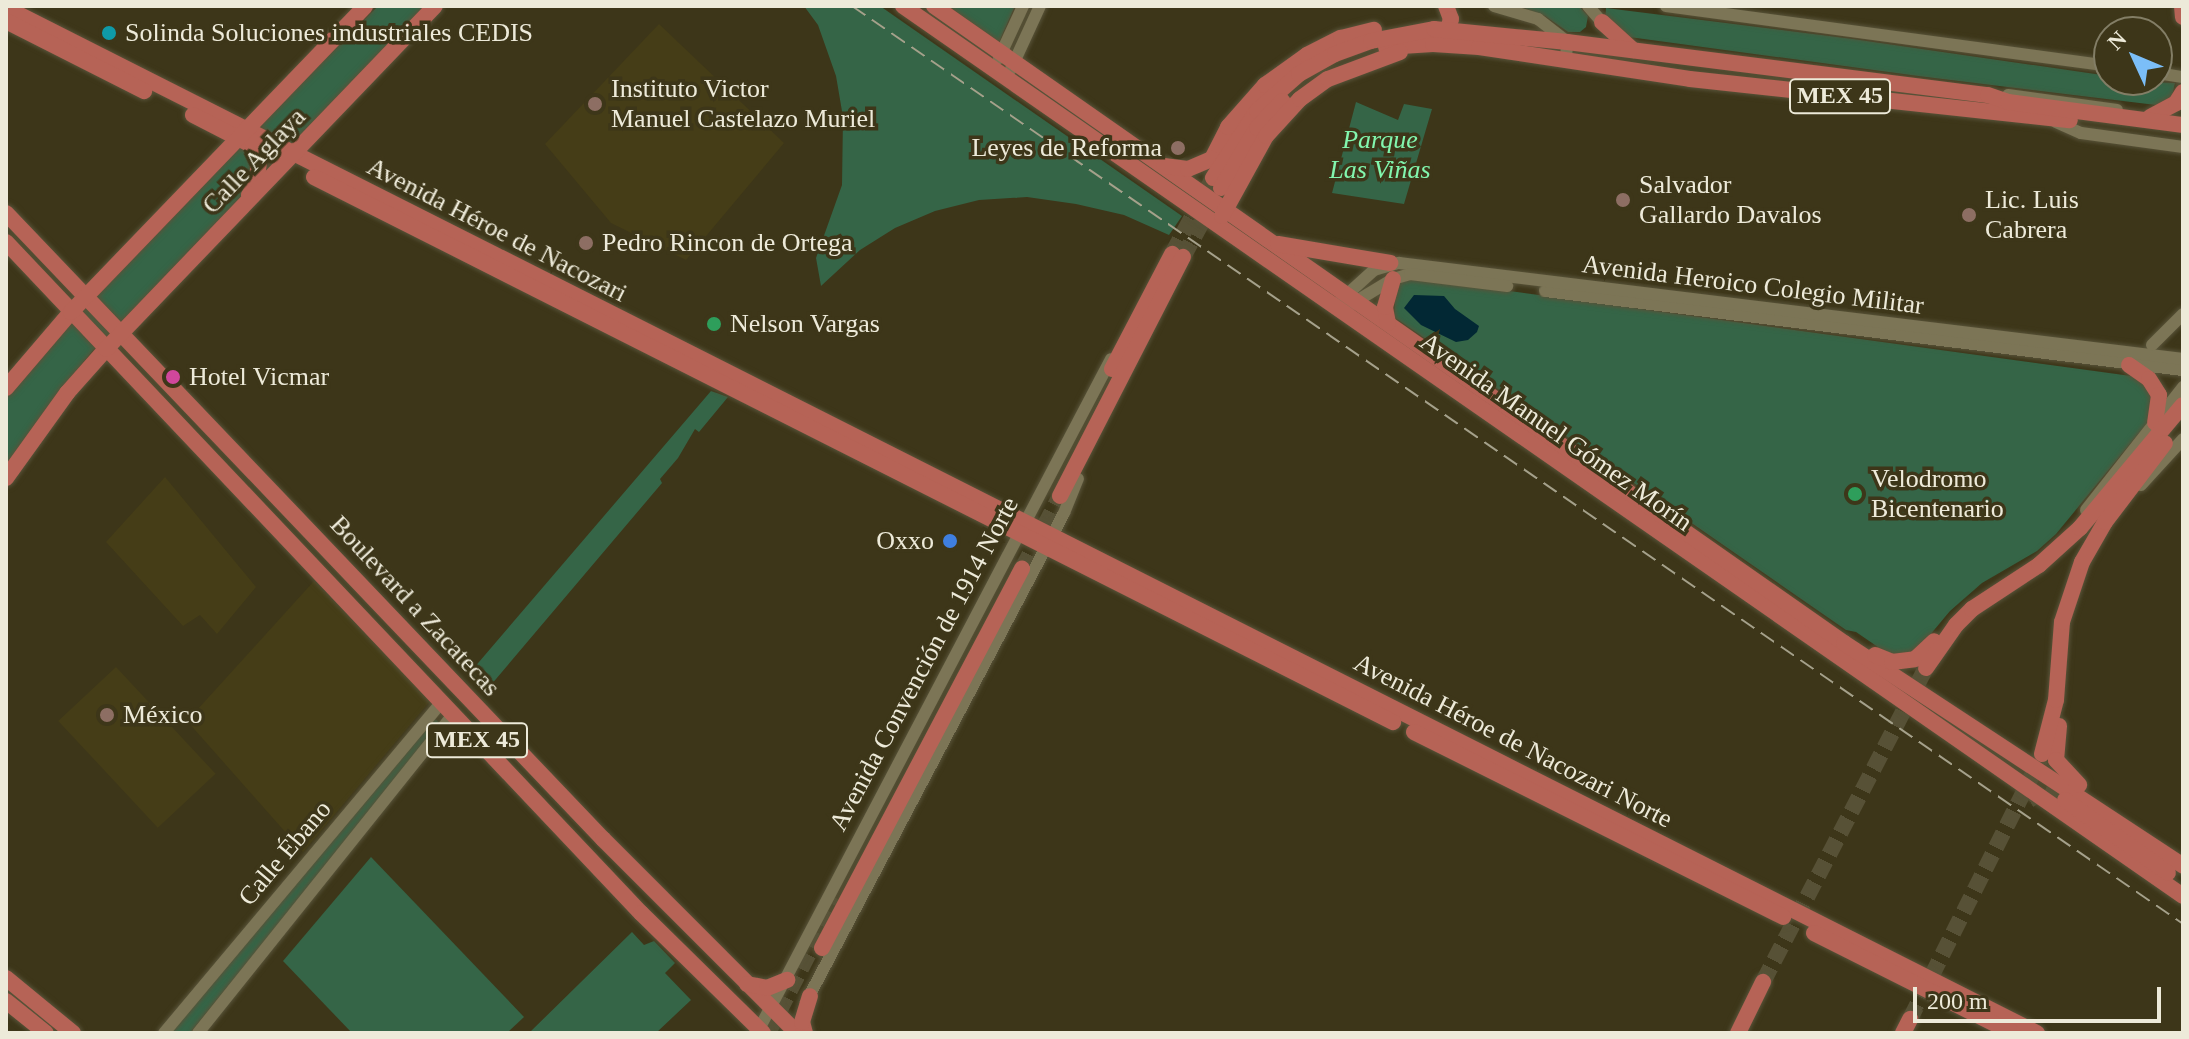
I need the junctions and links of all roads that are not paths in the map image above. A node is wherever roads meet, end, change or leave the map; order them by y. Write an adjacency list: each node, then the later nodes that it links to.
1 (365, 6): 28 (main road, Calle Aglaya)
2 (435, 6): 32 (main road, Calle Aglaya)
3 (903, 6): 22 (main road, Avenida Manuel Gómez Morín)
4 (934, 6): 19 (main road, Avenida Manuel Gómez Morín)
5 (1023, 6): 19 (street)
6 (1040, 6): 19 (street)
7 (1446, 6): 16 (main road)
8 (1494, 6): 17 (street)
9 (1588, 6): 15 (street)
10 (1666, 6): 21 (street)
11 (2182, 6): 13 (main road)
12 (6, 8): 28 (main road, Avenida Héroe de Nacozari)
13 (2183, 17)
14 (6, 21): 28 (main road, Avenida Héroe de Nacozari)
15 (1602, 22): 18 (main road)
16 (1438, 34): 17 (main road, MEX 45); 20 (main road, MEX 45); 33 (main road); 35 (main road, MEX 45); 38 (main road)
17 (1567, 42): 18 (main road, MEX 45); 20 (street)
18 (1633, 50): 24 (main road, MEX 45)
19 (1008, 57): 22 (street); 34 (main road, Avenida Manuel Gómez Morín)
20 (1566, 61): 25 (main road, MEX 45)
21 (2093, 64)
22 (1000, 76): 36 (main road, Avenida Manuel Gómez Morín)
23 (2183, 92): 26 (main road)
24 (1988, 95): 25 (main road, MEX 45); 26 (street)
25 (2060, 116): 27 (main road, MEX 45); 29 (main road, MEX 45); 31 (street)
26 (2150, 117): 27 (street)
27 (2183, 123)
28 (242, 134): 30 (main road, Avenida Héroe de Nacozari); 32 (main road, Avenida Héroe de Nacozari); 46 (main road, Calle Aglaya)
29 (2183, 134)
30 (255, 147): 32 (main road, Avenida Héroe de Nacozari); 37 (main road)
31 (2183, 147)
32 (289, 159): 37 (main road, Calle Aglaya); 69 (main road, Avenida Héroe de Nacozari)
33 (1212, 159): 34 (main road); 36 (main road)
34 (1158, 164): 36 (main road, Avenida Manuel Gómez Morín)
35 (1217, 183)
36 (1194, 198): 38 (main road, Avenida Manuel Gómez Morín); 40 (main road, Avenida Manuel Gómez Morín)
37 (243, 207): 53 (main road, Calle Aglaya)
38 (1226, 209): 40 (main road); 42 (main road, Avenida Manuel Gómez Morín)
39 (6, 213): 46 (main road, Boulevard a Zacatecas / MEX 45)
40 (1218, 224): 48 (main road, Avenida Manuel Gómez Morín)
41 (6, 242): 49 (main road, Boulevard a Zacatecas / MEX 45)
42 (1274, 243): 43 (main road); 45 (main road, Avenida Manuel Gómez Morín)
43 (1392, 271): 45 (street, Avenida Heroico Colegio Militar); 47 (street, Avenida Heroico Colegio Militar); 52 (main road); 58 (street, Avenida Heroico Colegio Militar)
44 (1679, 285): 47 (street)
45 (1351, 297): 48 (street, Avenida Heroico Colegio Militar); 52 (main road, Avenida Manuel Gómez Morín)
46 (85, 298): 49 (main road, Calle Aglaya); 53 (main road, Boulevard a Zacatecas / MEX 45)
47 (1686, 299): 56 (street, Avenida Heroico Colegio Militar)
48 (1338, 310): 66 (main road, Avenida Manuel Gómez Morín)
49 (71, 312): 55 (main road, Boulevard a Zacatecas / MEX 45); 61 (main road, Calle Aglaya)
50 (2183, 314): 54 (street)
51 (1137, 320): 57 (main road, Avenida Convención de 1914 Norte); 57 (main road, Avenida Convención de 1914 Norte); 71 (street, Avenida Convención de 1914 Norte)
52 (1388, 323): 68 (main road, Avenida Manuel Gómez Morín)
53 (120, 334): 55 (main road, Calle Aglaya); 89 (main road, Boulevard a Zacatecas / MEX 45)
54 (2152, 345)
55 (106, 349): 67 (main road, Calle Aglaya); 78 (main road, Boulevard a Zacatecas / MEX 45)
56 (2183, 359)
57 (1128, 362): 72 (street, Avenida Convención de 1914 Norte)
58 (2129, 365): 59 (street, Avenida Heroico Colegio Militar); 64 (main road)
59 (2183, 370)
60 (2183, 387): 64 (street)
61 (6, 388)
62 (2183, 405): 73 (main road)
63 (2183, 420): 70 (main road)
64 (2155, 423): 73 (street)
65 (2183, 439): 70 (street)
66 (1566, 469): 68 (main road); 84 (main road, Avenida Manuel Gómez Morín)
67 (6, 478)
68 (1627, 492): 76 (main road, Avenida Manuel Gómez Morín)
69 (962, 497): 71 (main road, Avenida Héroe de Nacozari Norte)
70 (2105, 522): 75 (main road)
71 (1022, 527): 72 (main road, Avenida Héroe de Nacozari Norte); 88 (street, Avenida Convención de 1914 Norte)
72 (1049, 540): 91 (street, Avenida Convención de 1914 Norte); 101 (main road, Avenida Héroe de Nacozari Norte); 102 (main road, Avenida Héroe de Nacozari Norte)
73 (2059, 547): 74 (main road)
74 (2030, 571): 76 (main road); 77 (main road)
75 (2068, 598): 79 (main road); 80 (main road)
76 (1844, 643): 80 (main road, Avenida Manuel Gómez Morín)
77 (1926, 668)
78 (447, 709): 94 (main road, Boulevard a Zacatecas / MEX 45); 98 (street, Calle Ébano); 99 (street, Calle Ébano)
79 (2042, 754)
80 (2083, 797): 81 (main road); 82 (main road, Avenida Manuel Gómez Morín); 83 (main road)
81 (2183, 855)
82 (2183, 866)
83 (2183, 885)
84 (2183, 896)
85 (837, 899): 86 (main road, Avenida Convención de 1914 Norte)
86 (822, 948)
87 (6, 978): 97 (main road)
88 (787, 980): 89 (main road); 93 (street, Avenida Convención de 1914 Norte)
89 (743, 981): 93 (main road, Boulevard a Zacatecas / MEX 45)
90 (1763, 982): 100 (main road)
91 (810, 996): 95 (main road)
92 (6, 1001): 96 (main road)
93 (772, 1007): 94 (street, Avenida Convención de 1914 Norte); 95 (main road, Boulevard a Zacatecas / MEX 45)
94 (756, 1032)
95 (796, 1032)
96 (46, 1033)
97 (73, 1033)
98 (164, 1033)
99 (198, 1033)
100 (1738, 1033)
101 (2013, 1033)
102 (2037, 1033)

